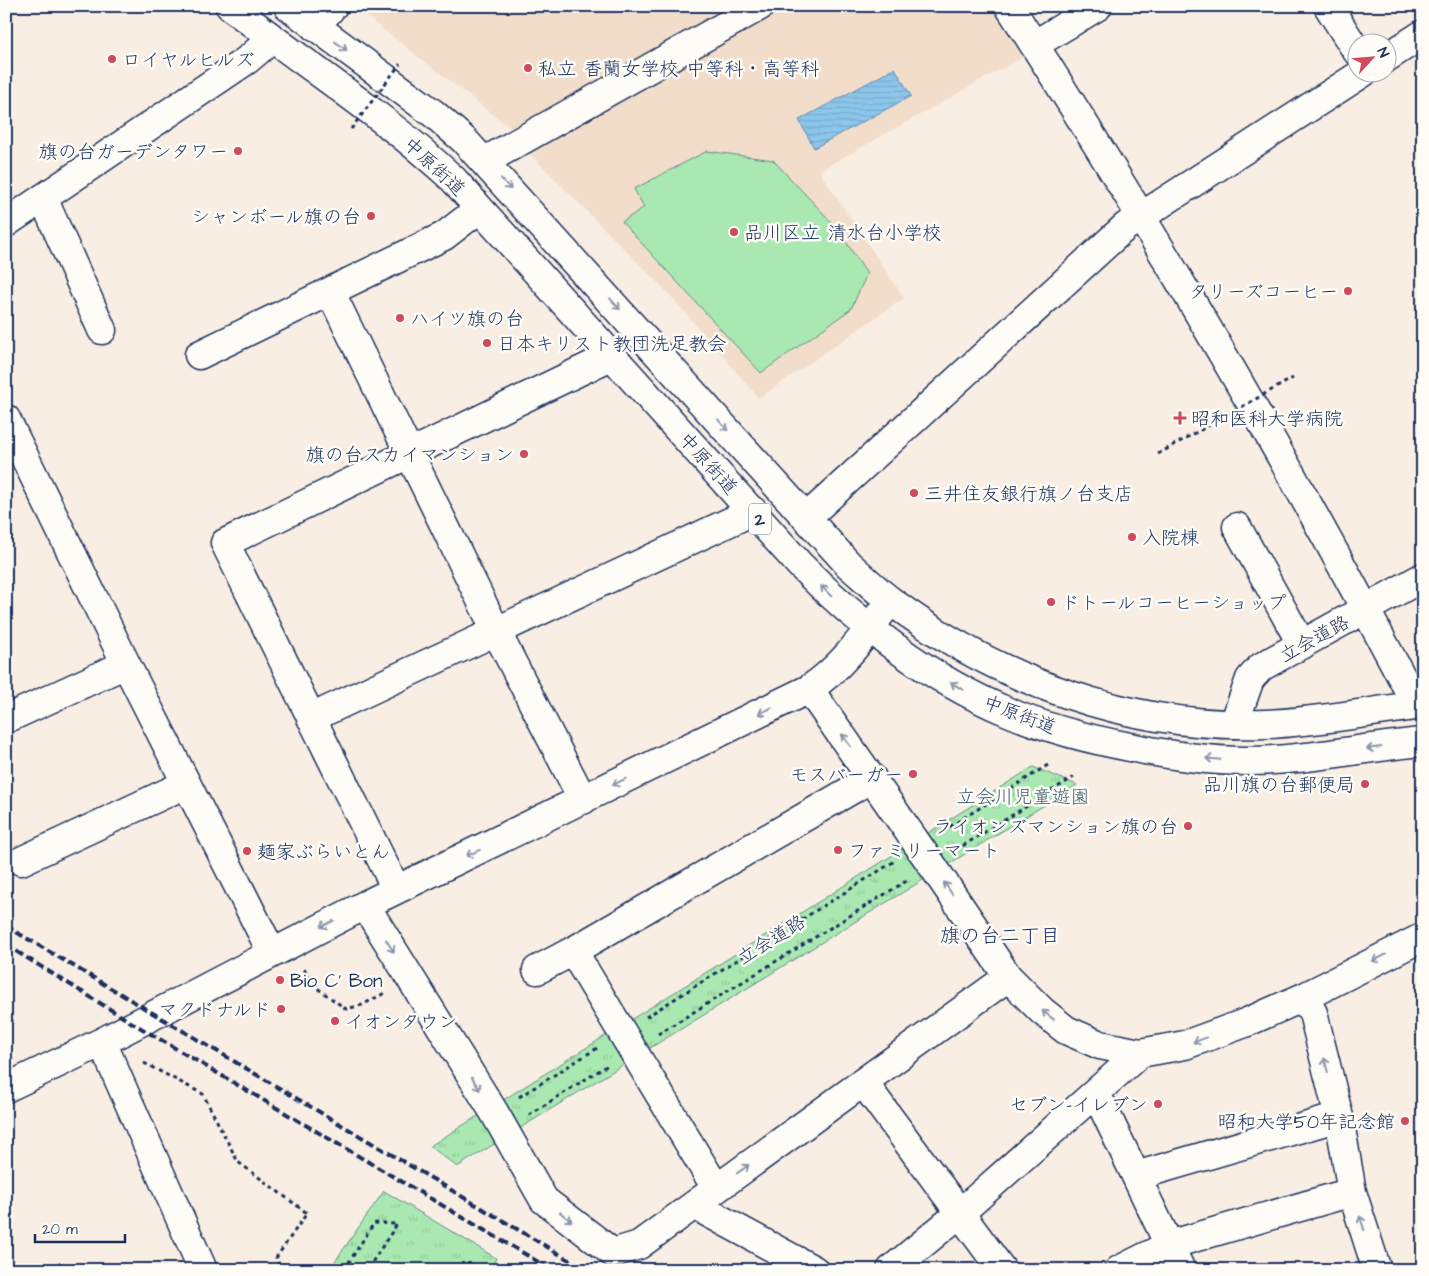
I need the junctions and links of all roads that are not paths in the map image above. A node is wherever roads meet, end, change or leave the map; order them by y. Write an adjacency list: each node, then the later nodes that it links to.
1 (230, 6): 11 (street, 中原街道 / 2)
2 (288, 6): 8 (street, 中原街道 / 2)
3 (334, 6): 8 (street)
4 (760, 6): 15 (street)
5 (1009, 6): 12 (street)
6 (1098, 6): 12 (street)
7 (1328, 6): 9 (street)
8 (315, 27): 15 (street, 中原街道 / 2, one-way to 15)
9 (1346, 34)
10 (1423, 34): 13 (street)
11 (272, 39): 16 (street); 17 (street, 中原街道 / 2)
12 (1034, 45): 18 (street)
13 (1396, 52)
14 (1349, 82): 18 (street)
15 (485, 161): 27 (street, 中原街道 / 2, one-way to 27)
16 (43, 198): 19 (street); 21 (street)
17 (480, 209): 20 (street); 23 (street, 中原街道 / 2)
18 (1142, 217): 27 (street); 31 (street)
19 (6, 223)
20 (331, 293): 22 (street); 25 (street)
21 (102, 330)
22 (198, 355)
23 (611, 356): 25 (street); 26 (street, 中原街道 / 2)
24 (10, 434): 35 (street)
25 (409, 452): 33 (street); 38 (street)
26 (754, 511): 32 (street, 中原街道 / 2, one-way to 26); 33 (street)
27 (806, 518): 30 (street, 中原街道 / 2)
28 (1237, 527): 34 (street)
29 (1423, 577): 31 (street, 立会道路)
30 (890, 601): 32 (street); 40 (street, 中原街道 / 2)
31 (1366, 608): 34 (street, 立会道路); 37 (street)
32 (869, 628): 36 (street); 41 (street, 中原街道 / 2, one-way to 32)
33 (496, 631): 38 (street); 44 (street)
34 (1302, 644): 40 (street, 立会道路)
35 (126, 664): 39 (street); 43 (street)
36 (809, 689): 42 (street, one-way to 36); 44 (street, one-way to 44)
37 (1420, 705): 40 (street, 中原街道 / 2)
38 (311, 718): 46 (street)
39 (6, 719)
40 (1234, 724)
41 (1423, 742)
42 (872, 778): 50 (street); 52 (street, one-way to 42)
43 (186, 784): 45 (street); 49 (street)
44 (583, 800): 46 (street, one-way to 46)
45 (21, 861)
46 (396, 889): 47 (street)
47 (364, 904): 49 (street, one-way to 49); 66 (street, one-way to 66)
48 (1423, 936): 53 (street, one-way to 53)
49 (279, 948): 54 (street)
50 (573, 951): 51 (street); 61 (street)
51 (537, 970)
52 (1008, 977): 55 (street, one-way to 52); 56 (street)
53 (1304, 997): 55 (street, one-way to 55); 59 (street, one-way to 53)
54 (102, 1042): 57 (street); 67 (street)
55 (1140, 1053): 58 (street)
56 (863, 1082): 61 (street, one-way to 56); 64 (street)
57 (6, 1088)
58 (1096, 1093): 60 (street); 64 (street)
59 (1339, 1117): 60 (street); 62 (street)
60 (1136, 1176): 65 (street)
61 (716, 1188): 63 (street)
62 (1352, 1192): 65 (street); 73 (street, one-way to 62)
63 (694, 1205): 66 (street); 68 (street)
64 (960, 1213): 69 (street); 70 (street)
65 (1169, 1245): 71 (street); 72 (street)
66 (609, 1262)
67 (203, 1270)
68 (814, 1270)
69 (891, 1270)
70 (1002, 1270)
71 (1119, 1270)
72 (1181, 1270)
73 (1377, 1270)

